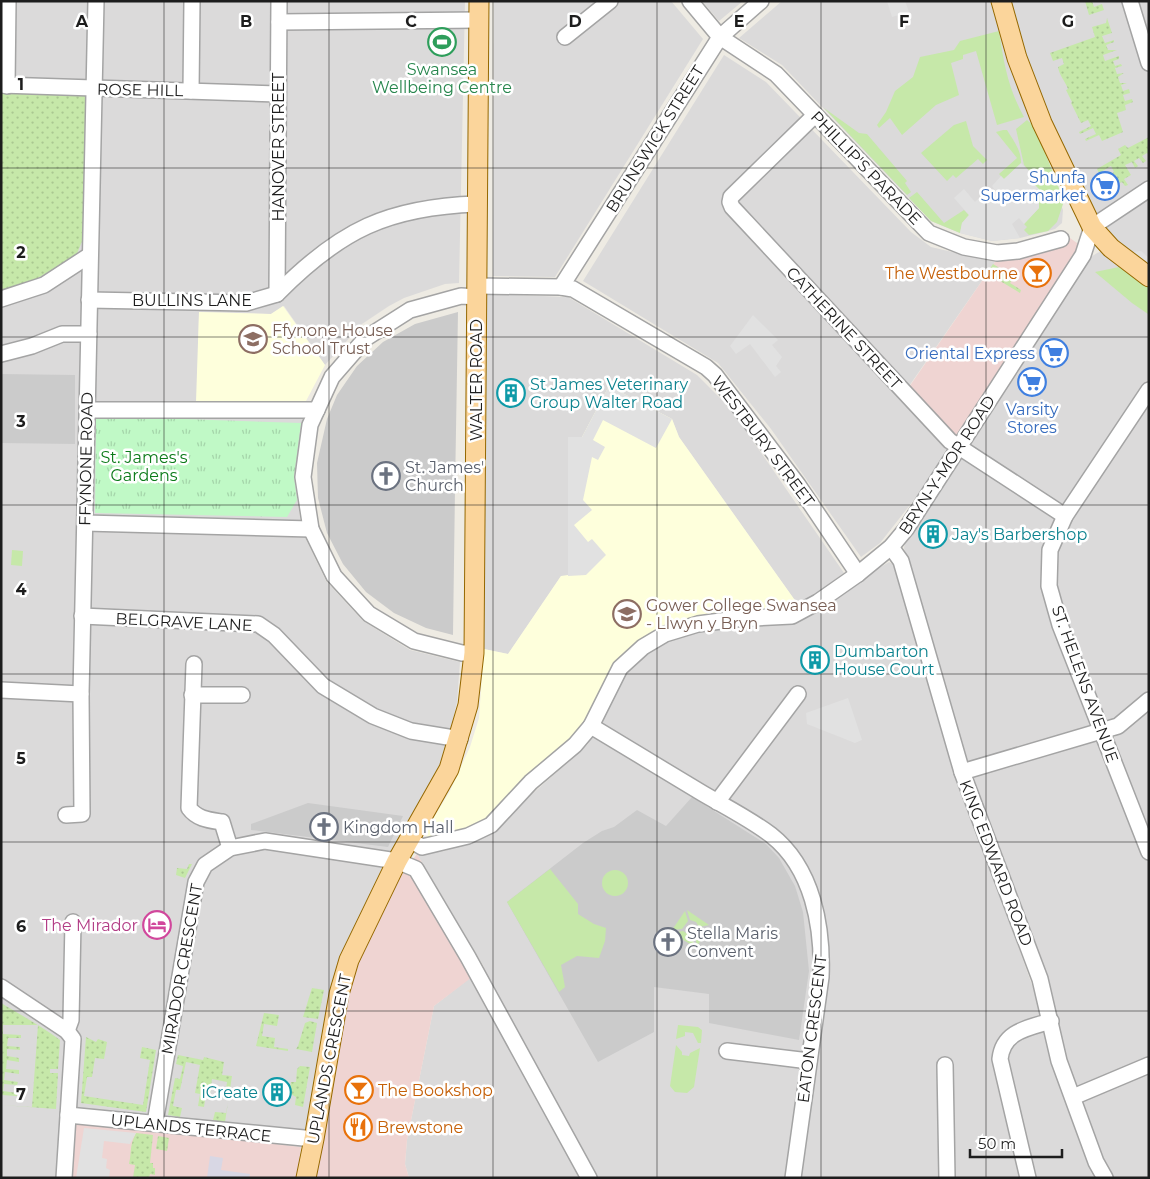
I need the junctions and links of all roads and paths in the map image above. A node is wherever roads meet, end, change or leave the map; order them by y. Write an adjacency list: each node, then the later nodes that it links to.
1 (8, 1): 16 (street)
2 (96, 1): 17 (street, FFYNONE ROAD)
3 (192, 1): 18 (street)
4 (279, 1): 12 (street, HANOVER STREET)
5 (479, 1): 11 (main road, WALTER ROAD)
6 (610, 1): 13 (street)
7 (690, 1): 14 (street, PHILLIP'S PARADE)
8 (761, 1): 14 (street, BRUNSWICK STREET)
9 (1001, 1): 23 (main road)
10 (1130, 1): 15 (street)
11 (479, 20): 12 (street); 22 (main road, WALTER ROAD)
12 (279, 22): 19 (street, HANOVER STREET)
13 (564, 37)
14 (720, 37): 20 (street, PHILLIP'S PARADE); 27 (street, BRUNSWICK STREET)
15 (1149, 63)
16 (4, 86): 17 (street, ROSE HILL)
17 (94, 89): 18 (street, ROSE HILL); 25 (street, FFYNONE ROAD)
18 (191, 91): 19 (street, ROSE HILL)
19 (278, 94): 29 (street, HANOVER STREET)
20 (815, 115): 24 (street, PHILLIP'S PARADE); 37 (street, CATHERINE STREET)
21 (1149, 189): 23 (street)
22 (477, 204): 28 (main road, WALTER ROAD); 29 (street, BULLINS LANE)
23 (1092, 227): 26 (main road); 37 (street, BRYN-Y-MOR ROAD)
24 (1061, 238)
25 (90, 255): 30 (street); 31 (street, FFYNONE ROAD)
26 (1149, 277)
27 (561, 287): 28 (street, WESTBURY STREET); 42 (street, WESTBURY STREET)
28 (477, 291): 36 (street, WESTBURY STREET); 44 (main road, WALTER ROAD)
29 (277, 294): 31 (street, BULLINS LANE)
30 (1, 299)
31 (89, 300): 32 (street, FFYNONE ROAD)
32 (89, 334): 33 (street); 35 (street, FFYNONE ROAD)
33 (1, 354)
34 (1149, 390): 38 (street, ST. HELENS AVENUE)
35 (87, 410): 36 (street); 39 (street, FFYNONE ROAD)
36 (317, 410): 40 (street, WESTBURY STREET)
37 (959, 448): 38 (street, CATHERINE STREET); 41 (street, BRYN-Y-MOR ROAD)
38 (1065, 516): 53 (street, ST. HELENS AVENUE)
39 (84, 523): 40 (street); 43 (street, FFYNONE ROAD)
40 (311, 529): 44 (street, WESTBURY STREET)
41 (891, 547): 42 (street, BRYN-Y-MOR ROAD); 55 (street, KING EDWARD ROAD)
42 (858, 574): 52 (street, BRYN-Y-MOR ROAD)
43 (82, 616): 47 (street, FFYNONE ROAD); 54 (street, BELGRAVE LANE)
44 (474, 653): 54 (main road, WALTER ROAD)
45 (194, 664): 49 (street)
46 (1, 690): 47 (street)
47 (81, 694): 57 (street, FFYNONE ROAD)
48 (798, 694): 56 (street)
49 (192, 695): 50 (street); 59 (street)
50 (242, 695)
51 (1149, 700): 53 (street)
52 (591, 726): 56 (street, EATON CRESCENT); 58 (street, BRYN-Y-MOR ROAD)
53 (1101, 731): 55 (street); 60 (street, ST. HELENS AVENUE)
54 (460, 740): 58 (main road, WALTER ROAD)
55 (962, 772): 64 (street, KING EDWARD ROAD)
56 (717, 802): 67 (street, EATON CRESCENT)
57 (66, 815)
58 (410, 840): 61 (main road, WALTER ROAD)
59 (230, 848): 61 (street, MIRADOR CRESCENT); 72 (street, MIRADOR CRESCENT)
60 (1149, 852)
61 (397, 861): 73 (main road, UPLANDS CRESCENT); 76 (street)
62 (73, 922): 65 (street)
63 (1, 987): 65 (street)
64 (1051, 1021): 70 (street, KING EDWARD ROAD); 79 (street)
65 (67, 1031): 71 (street)
66 (727, 1051): 67 (street)
67 (810, 1061): 77 (street, EATON CRESCENT)
68 (945, 1065): 78 (street)
69 (1149, 1065): 70 (street)
70 (1073, 1097): 80 (street, KING EDWARD ROAD)
71 (68, 1115): 72 (street, UPLANDS TERRACE); 74 (street)
72 (155, 1123): 73 (street, UPLANDS TERRACE)
73 (314, 1139): 75 (main road, UPLANDS CRESCENT)
74 (64, 1178)
75 (306, 1178)
76 (589, 1178)
77 (793, 1178)
78 (947, 1178)
79 (1028, 1178)
80 (1105, 1178)

